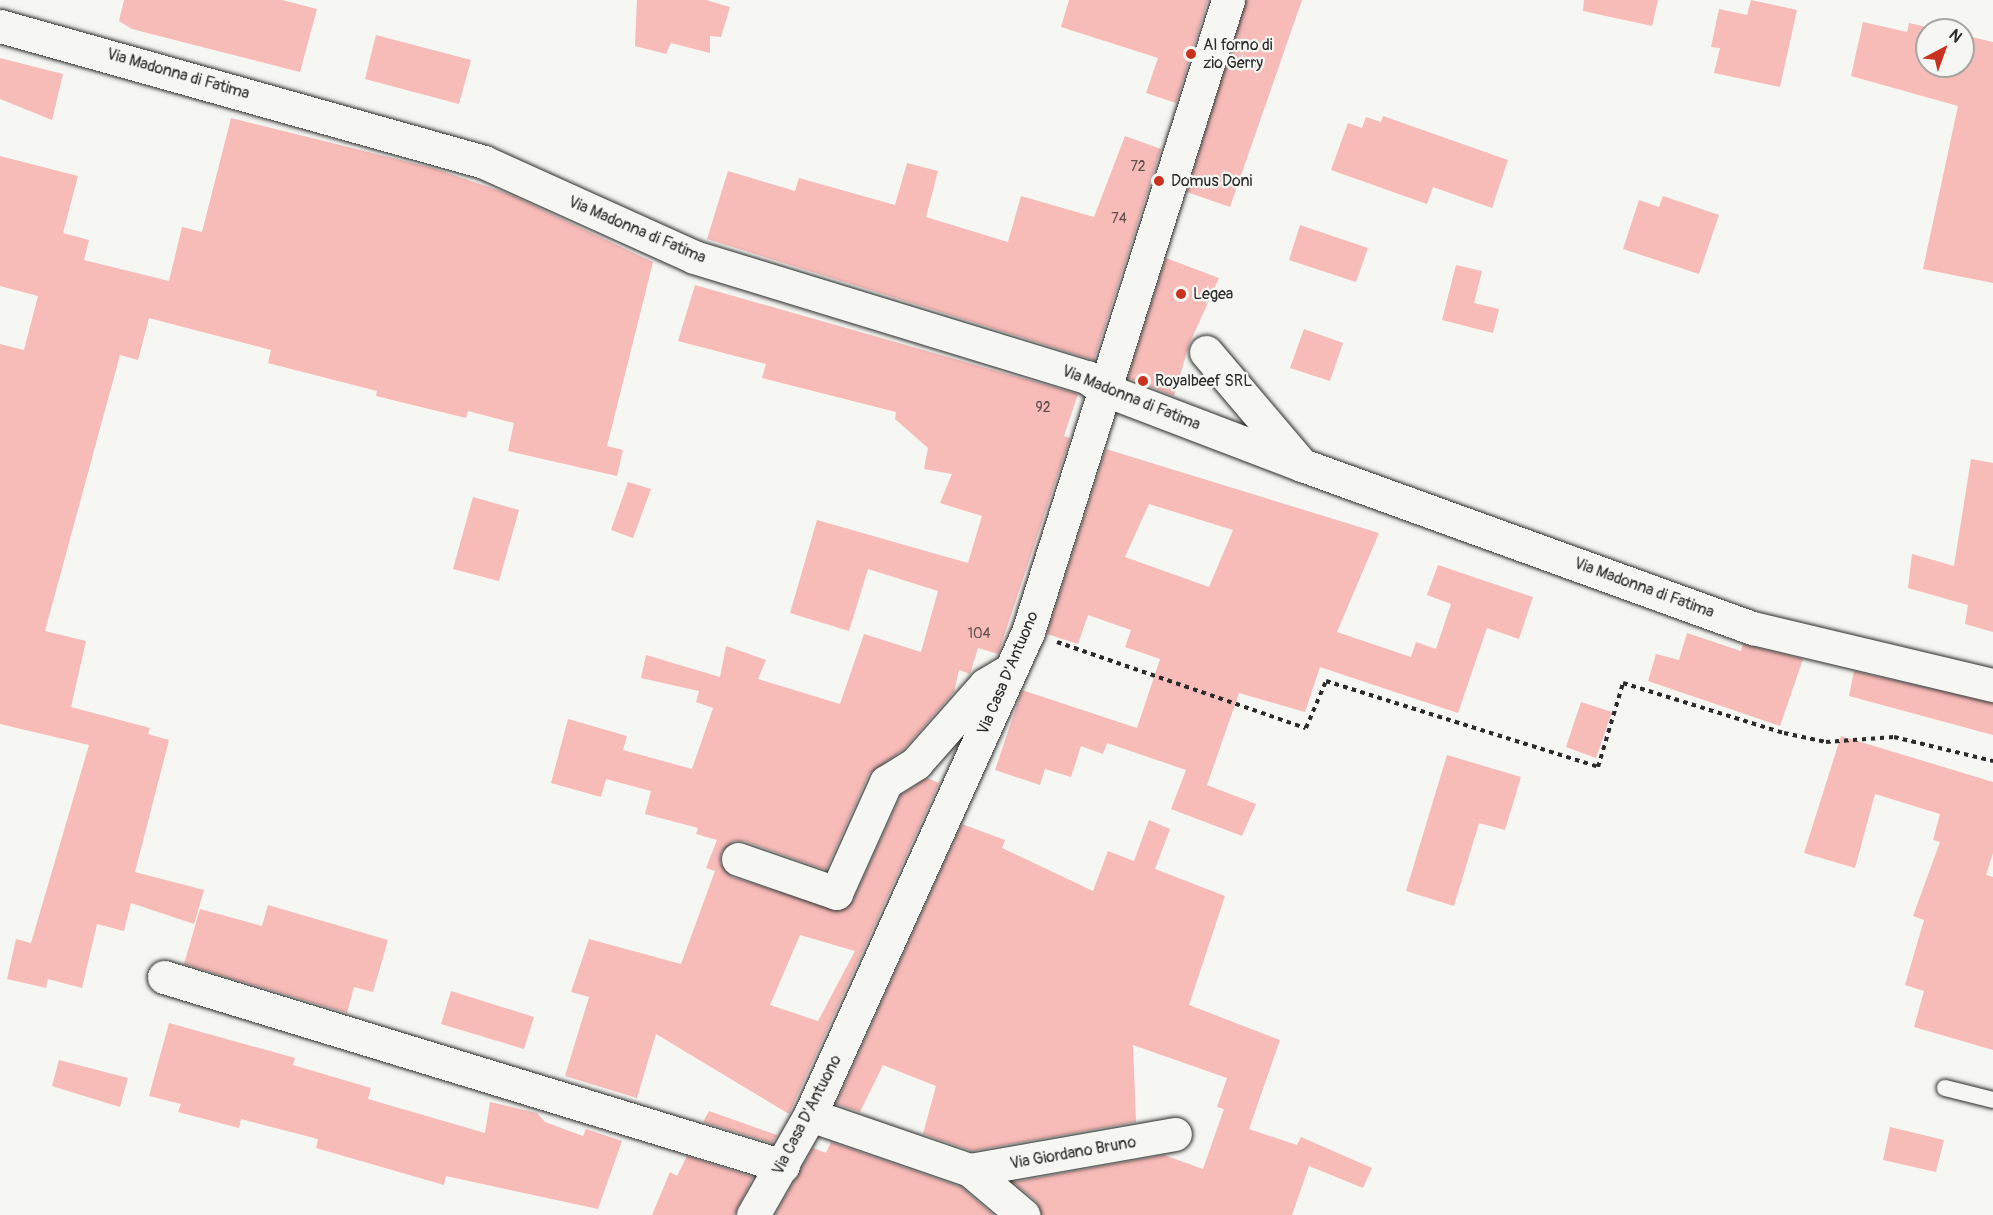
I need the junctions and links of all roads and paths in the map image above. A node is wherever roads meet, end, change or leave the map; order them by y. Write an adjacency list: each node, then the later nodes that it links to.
1 (1228, 0): 4 (street, Via Casa D'Antuono)
2 (6, 18): 4 (street, Via Madonna di Fatima)
3 (1206, 352): 5 (street, Via Madonna di Fatima)
4 (1103, 388): 5 (street, Via Madonna di Fatima); 6 (street, Via Casa D'Antuono)
5 (1302, 465): 8 (street, Via Madonna di Fatima)
6 (1028, 632): 7 (street, Via Casa D'Antuono); 9 (path)
7 (1009, 671): 10 (street); 14 (street, Via Casa D'Antuono)
8 (1993, 685)
9 (1993, 761)
10 (738, 859)
11 (164, 977): 16 (street)
12 (1945, 1088): 13 (lane)
13 (1993, 1100)
14 (810, 1115): 16 (street, Via Casa D'Antuono); 17 (street, Via Giordano Bruno)
15 (1175, 1134): 17 (street, Via Giordano Bruno)
16 (783, 1166): 18 (street, Via Casa D'Antuono)
17 (970, 1170): 19 (street, Via Giordano Bruno)
18 (753, 1215)
19 (1023, 1215)

